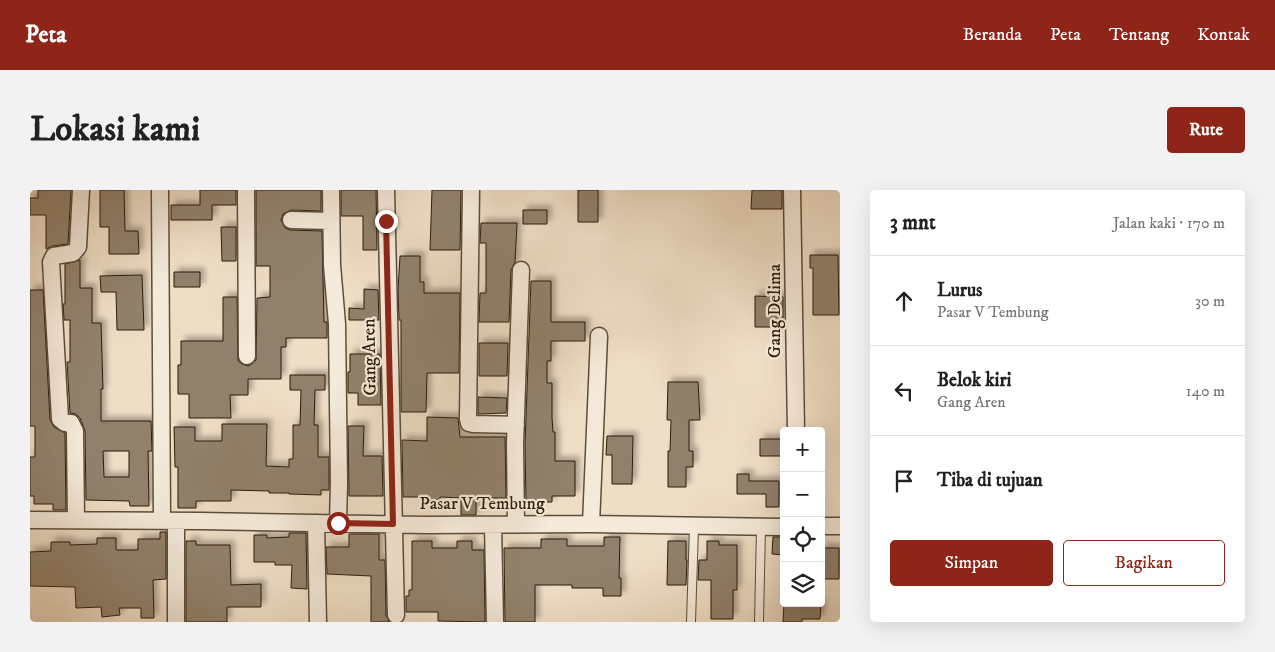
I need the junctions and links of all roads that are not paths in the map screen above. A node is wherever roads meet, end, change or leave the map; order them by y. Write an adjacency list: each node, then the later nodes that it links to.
1 (81, 190): 16 (street)
2 (160, 190): 17 (street)
3 (246, 190): 12 (street)
4 (331, 190): 9 (street)
5 (386, 190): 20 (street, Gang Aren)
6 (471, 190): 13 (street)
7 (792, 190): 14 (street, Gang Delima)
8 (291, 220): 9 (street)
9 (331, 221): 19 (street)
10 (521, 270): 13 (street)
11 (599, 336): 22 (street)
12 (247, 356)
13 (516, 425): 21 (street)
14 (796, 427)
15 (30, 520): 16 (street, Pasar V Tembung)
16 (76, 520): 17 (street, Pasar V Tembung)
17 (169, 521): 18 (street, Pasar V Tembung); 30 (street)
18 (316, 523): 19 (street, Pasar V Tembung); 31 (street)
19 (338, 523): 20 (street, Pasar V Tembung)
20 (393, 524): 23 (street, Pasar V Tembung); 29 (street, Gang Aren)
21 (516, 524): 22 (street, Pasar V Tembung); 23 (street, Pasar V Tembung)
22 (591, 524): 26 (street, Pasar V Tembung)
23 (493, 525): 32 (street)
24 (825, 526): 25 (street)
25 (840, 526)
26 (694, 527): 28 (street, Pasar V Tembung); 33 (lane)
27 (780, 527): 28 (street, Pasar V Tembung)
28 (761, 528): 34 (lane)
29 (396, 615)
30 (176, 622)
31 (318, 622)
32 (495, 622)
33 (691, 622)
34 (759, 622)

